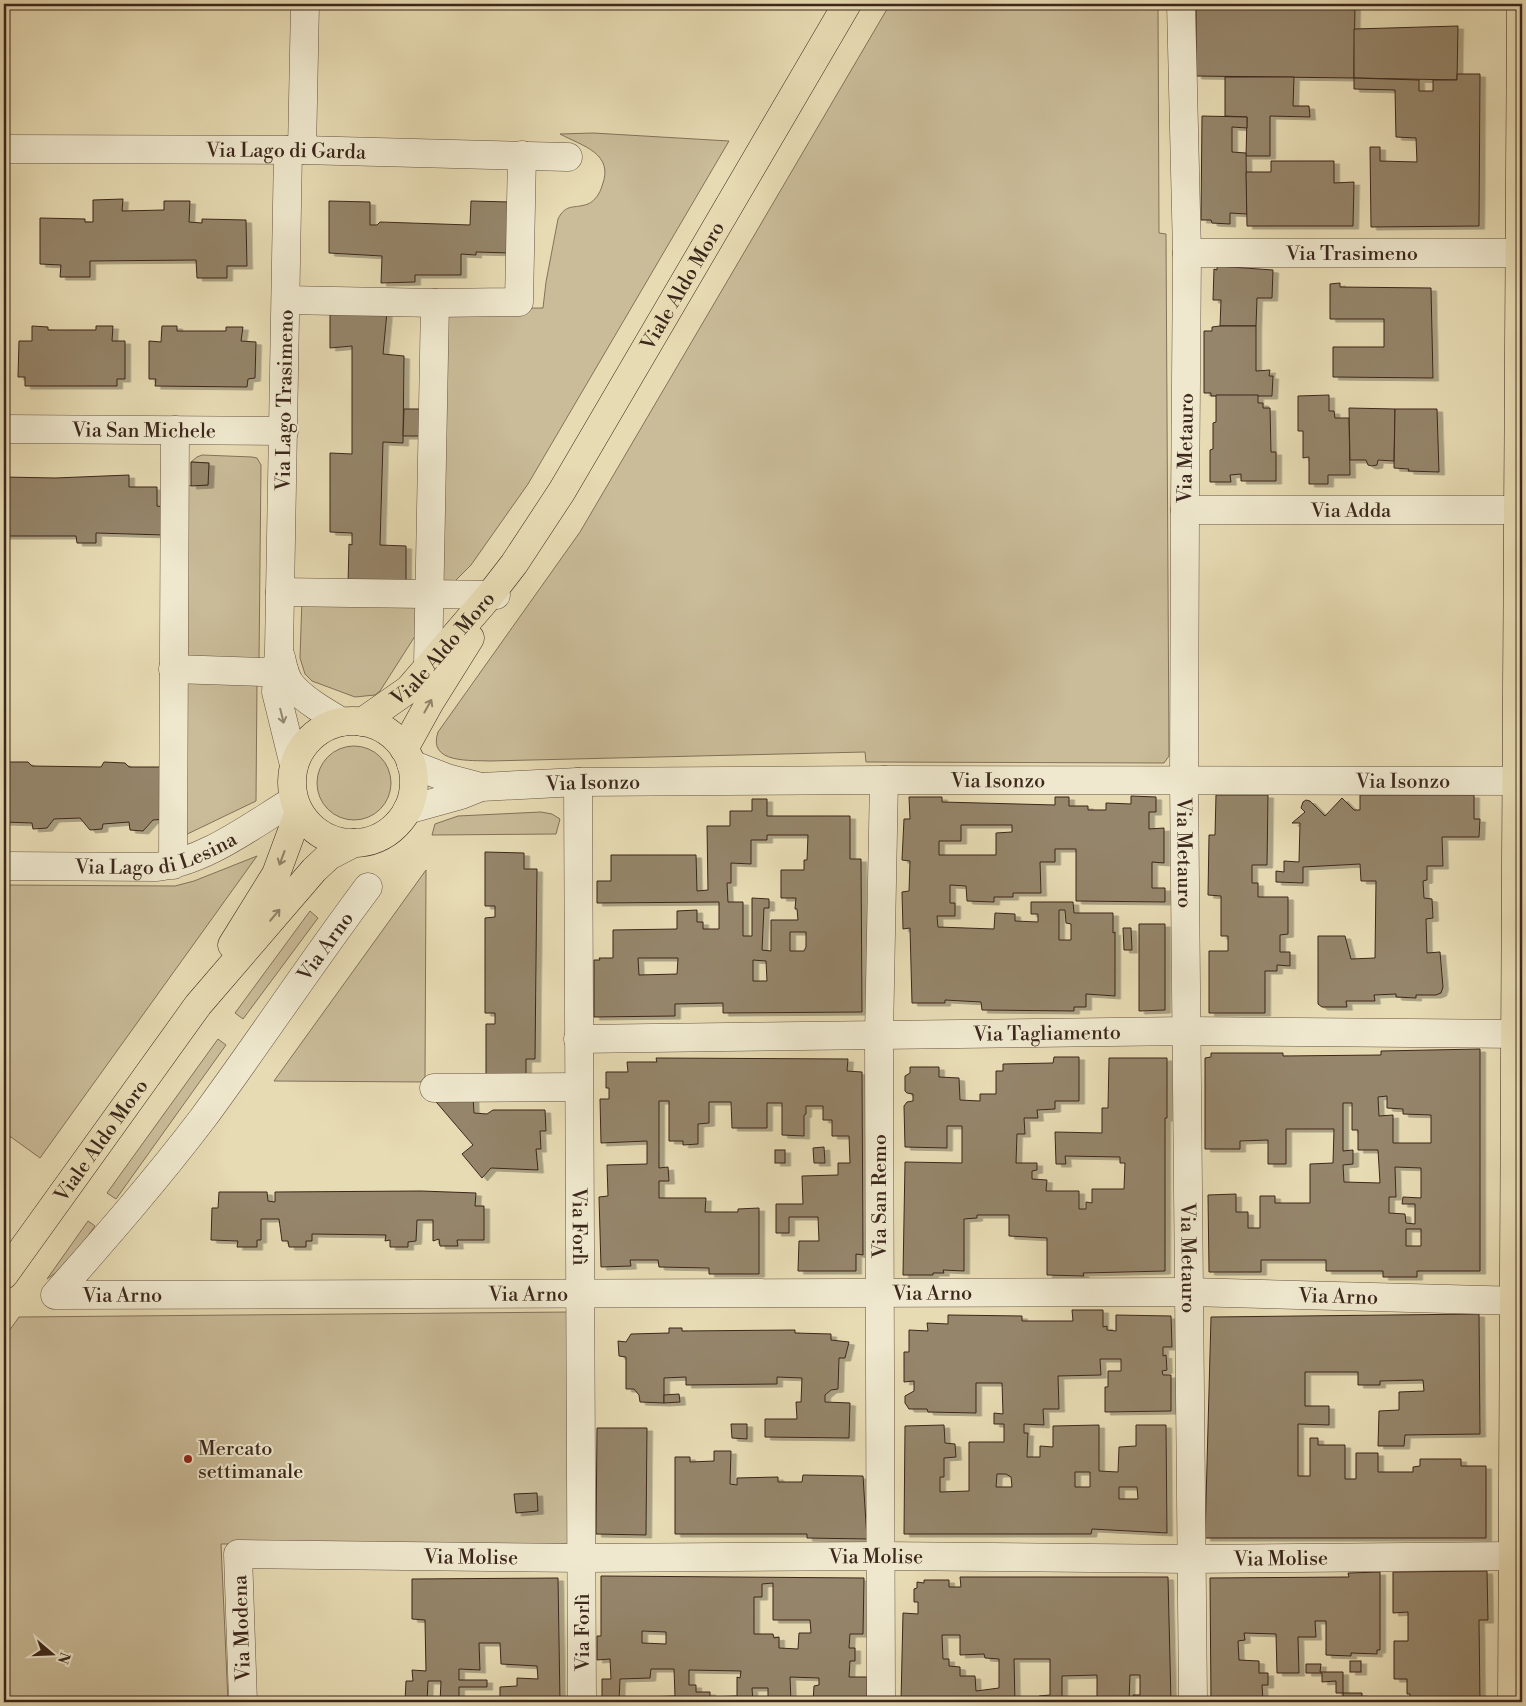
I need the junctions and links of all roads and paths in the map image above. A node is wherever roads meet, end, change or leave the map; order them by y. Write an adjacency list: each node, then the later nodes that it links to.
1 (305, 4): 6 (street, Via Lago Trasimeno)
2 (847, 4): 20 (main road, Viale Aldo Moro)
3 (1181, 4): 9 (street, Via Metauro)
4 (1521, 4): 10 (main road)
5 (4, 149): 6 (street, Via Lago di Garda)
6 (295, 150): 7 (street, Via Lago di Garda); 11 (street, Via Lago Trasimeno)
7 (522, 155): 8 (street, Via Lago di Garda); 12 (street)
8 (568, 157)
9 (1187, 253): 10 (street, Via Trasimeno); 16 (street, Via Metauro)
10 (1520, 253): 17 (main road)
11 (286, 300): 12 (street); 15 (street, Via Lago Trasimeno)
12 (435, 303): 19 (street)
13 (4, 429): 14 (street, Via San Michele)
14 (175, 430): 15 (street, Via San Michele); 22 (street)
15 (284, 431): 18 (street, Via Lago Trasimeno)
16 (1185, 510): 17 (street, Via Adda); 28 (street, Via Metauro)
17 (1520, 510): 29 (main road)
18 (280, 592): 19 (street); 21 (street, Via Lago Trasimeno)
19 (431, 594): 20 (street); 23 (street)
20 (493, 595): 23 (main road, Viale Aldo Moro)
21 (280, 664): 22 (street); 24 (street); 26 (street, Via Lago Trasimeno, one-way to 26)
22 (173, 669): 35 (street)
23 (437, 671): 24 (main road, Viale Aldo Moro); 25 (main road, Viale Aldo Moro, one-way to 23)
24 (352, 722): 25 (main road, Viale Aldo Moro); 26 (main road, Viale Aldo Moro)
25 (408, 756): 31 (street); 33 (main road, Viale Aldo Moro)
26 (294, 765): 32 (main road, Viale Aldo Moro)
27 (884, 780): 28 (street, Via Isonzo); 30 (street, Via Isonzo); 41 (street, Via San Remo)
28 (1184, 780): 29 (street, Via Isonzo); 39 (street, Via Metauro)
29 (1519, 781): 40 (main road)
30 (578, 782): 31 (street, Via Isonzo); 42 (street, Via Forlì)
31 (481, 787): 33 (street)
32 (296, 806): 34 (main road, Viale Aldo Moro); 35 (street, Via Lago di Lesina); 38 (main road, Viale Aldo Moro, one-way to 38)
33 (407, 810): 34 (main road, Viale Aldo Moro)
34 (354, 843): 38 (main road, Viale Aldo Moro, one-way to 34)
35 (173, 865): 36 (street, Via Lago di Lesina)
36 (4, 866)
37 (368, 887): 47 (street, Via Arno)
38 (198, 1005): 45 (main road, Viale Aldo Moro)
39 (1187, 1031): 40 (street, Via Tagliamento); 41 (street, Via Tagliamento); 46 (street, Via Metauro)
40 (1519, 1034): 49 (main road)
41 (879, 1036): 42 (street, Via Tagliamento); 48 (street, Via San Remo)
42 (578, 1039): 44 (street, Via Forlì)
43 (434, 1088): 44 (street)
44 (578, 1088): 47 (street, Via Forlì)
45 (4, 1275)
46 (1189, 1292): 48 (street, Via Arno); 49 (street, Via Arno); 54 (street, Via Metauro)
47 (580, 1293): 48 (street, Via Arno); 53 (street, Via Forlì)
48 (879, 1294): 51 (street, Via San Remo)
49 (1519, 1301): 52 (main road)
50 (238, 1554): 53 (street, Via Molise); 55 (street, Via Modena)
51 (881, 1556): 53 (street, Via Molise); 54 (street, Via Molise); 57 (street, Via San Remo)
52 (1513, 1556): 54 (street, Via Molise); 59 (main road)
53 (583, 1558): 56 (street, Via Forlì)
54 (1192, 1559): 58 (street, Via Metauro)
55 (243, 1702)
56 (582, 1702)
57 (880, 1702)
58 (1193, 1702)
59 (1512, 1702)

